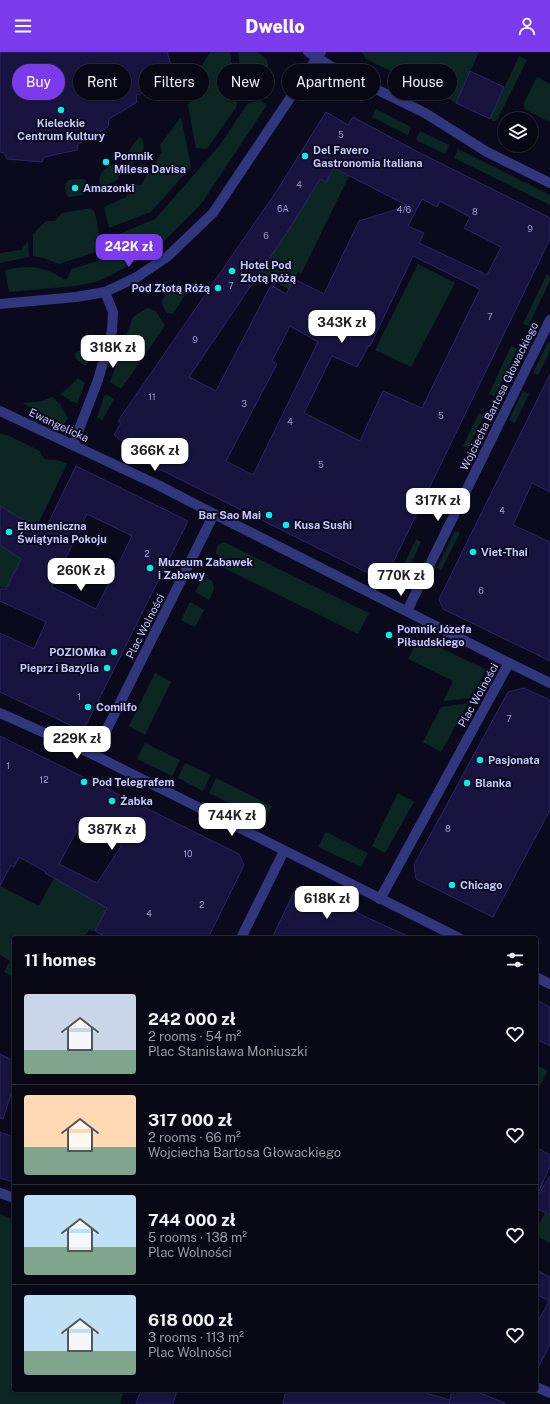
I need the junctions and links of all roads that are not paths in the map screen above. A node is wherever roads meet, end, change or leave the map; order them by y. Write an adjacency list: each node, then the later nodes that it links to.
1 (308, 52): 2 (street)
2 (319, 55): 3 (street); 4 (street)
3 (550, 183)
4 (105, 292): 5 (street); 8 (street)
5 (0, 304)
6 (550, 320): 10 (street, Wojciecha Bartosa Głowackiego)
7 (0, 411): 8 (street, Ewangelicka)
8 (73, 445): 9 (street, Ewangelicka)
9 (214, 514): 10 (street, Plac Wolności); 14 (street, Plac Wolności)
10 (407, 611): 11 (street, Plac Wolności)
11 (509, 663): 12 (street); 16 (street, Plac Wolności)
12 (550, 683)
13 (0, 713): 14 (street)
14 (94, 755): 15 (street)
15 (284, 851): 16 (street); 17 (street)
16 (380, 899): 18 (street)
17 (242, 936)
18 (455, 936)
19 (538, 978): 20 (street)
20 (550, 984)
21 (0, 1193): 22 (street)
22 (12, 1197)
23 (538, 1388): 24 (street)
24 (550, 1393)

